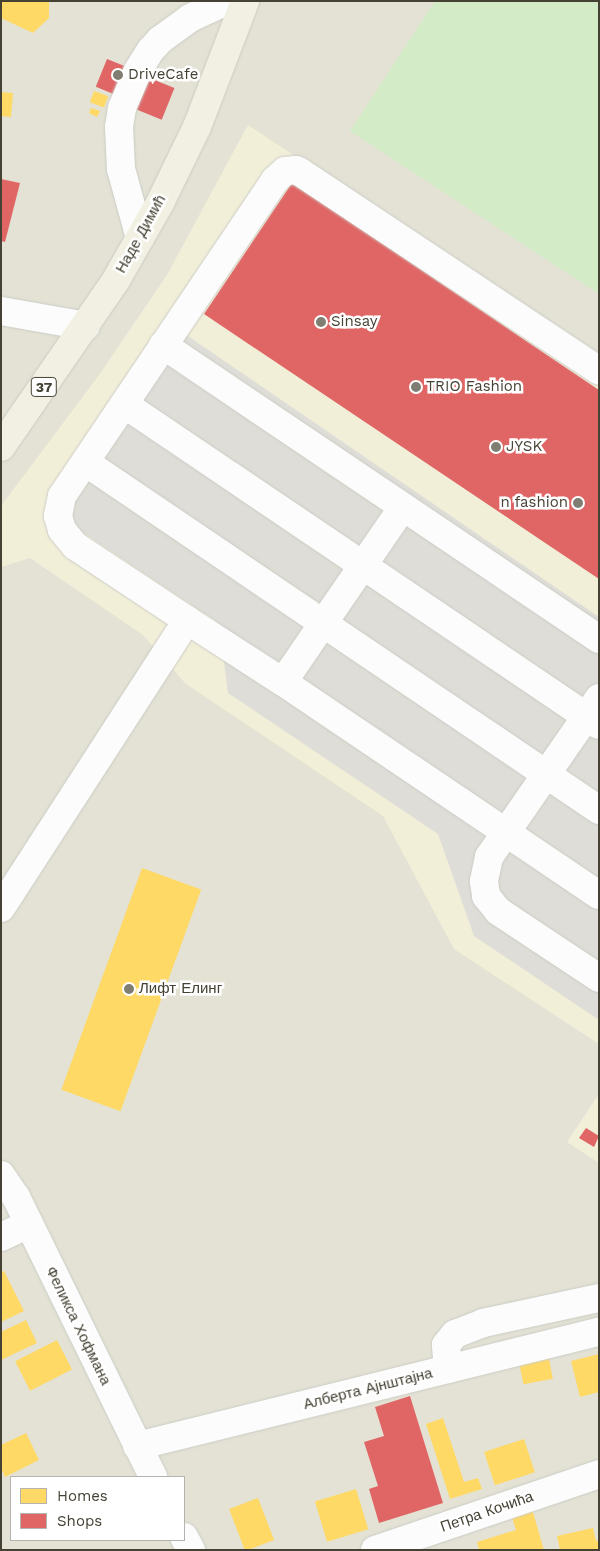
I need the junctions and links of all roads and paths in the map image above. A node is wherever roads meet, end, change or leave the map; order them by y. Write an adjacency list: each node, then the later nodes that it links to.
1 (227, 1): 3 (street)
2 (245, 1): 3 (main road, Наде Димић / 37)
3 (140, 238): 5 (main road, Наде Димић / 37)
4 (1, 310): 5 (street)
5 (86, 326): 9 (main road, Наде Димић / 37)
6 (164, 345): 7 (street); 8 (street); 11 (street)
7 (599, 371)
8 (124, 404): 10 (street); 12 (street)
9 (1, 447)
10 (85, 462): 13 (street); 14 (street)
11 (403, 507): 12 (street); 15 (street)
12 (363, 565): 14 (street); 17 (street)
13 (187, 620): 16 (street); 22 (street)
14 (324, 623): 16 (street); 18 (street)
15 (599, 639)
16 (283, 682): 20 (street)
17 (595, 713): 18 (street)
18 (547, 774): 19 (street); 20 (street)
19 (599, 810)
20 (506, 832): 21 (street); 23 (street)
21 (599, 895)
22 (1, 908)
23 (599, 978)
24 (1, 1175): 25 (street, Феликса Хофмана)
25 (29, 1224): 26 (street); 30 (street, Феликса Хофмана)
26 (1, 1237)
27 (599, 1298): 29 (street)
28 (599, 1332): 29 (street, Алберта Ајнштајна)
29 (448, 1370): 30 (street, Алберта Ајнштајна)
30 (137, 1446): 32 (street, Феликса Хофмана)
31 (599, 1474): 33 (street, Петра Кочића)
32 (152, 1476)
33 (375, 1550)

